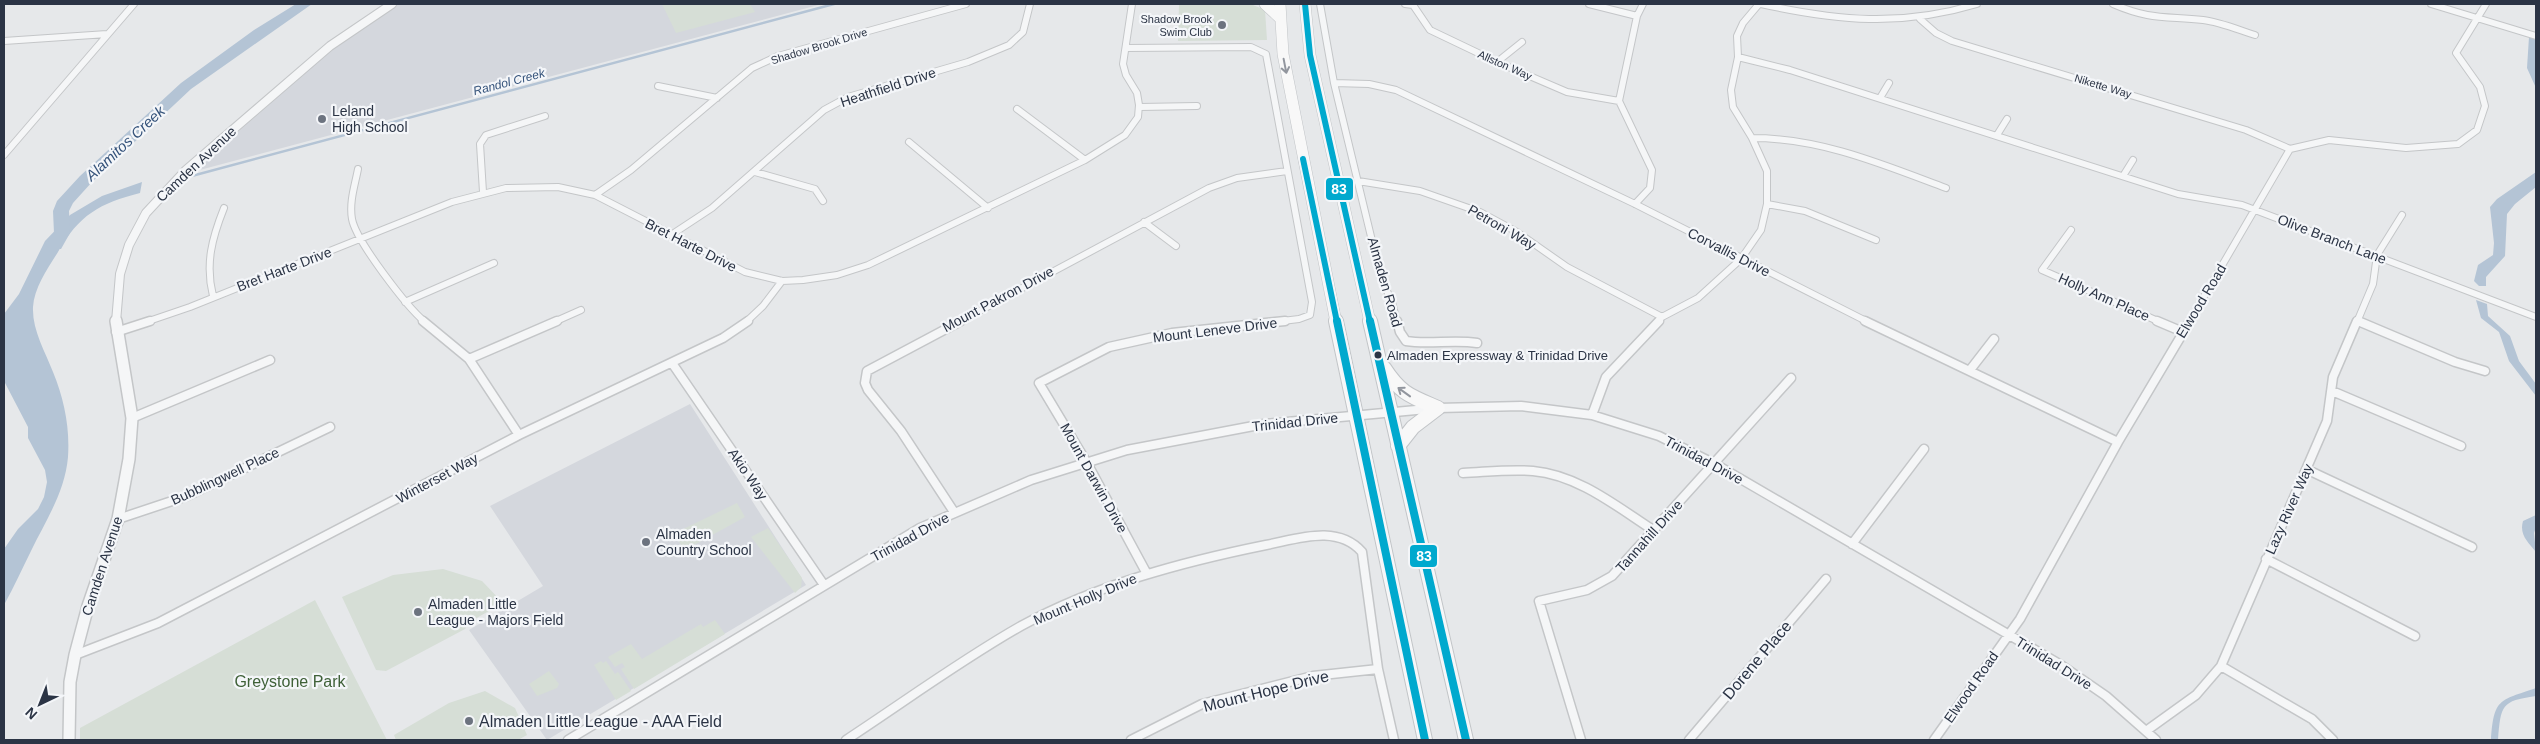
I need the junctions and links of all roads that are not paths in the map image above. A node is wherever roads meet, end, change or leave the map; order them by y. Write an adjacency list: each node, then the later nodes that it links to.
1 (134, 4): 22 (street)
2 (392, 4): 79 (street, Camden Avenue)
3 (966, 4): 33 (street, Shadow Brook Drive)
4 (1030, 4): 50 (street, Heathfield Drive)
5 (1132, 4): 27 (street)
6 (1265, 4): 20 (main road)
7 (1280, 4): 20 (main road)
8 (1305, 4): 86 (main road)
9 (1320, 4): 30 (street, Almaden Road)
10 (1405, 4): 29 (street, Allston Way)
11 (1589, 4): 18 (street)
12 (1642, 4): 18 (street)
13 (1760, 4): 21 (street); 28 (street)
14 (1977, 4): 21 (street)
15 (2113, 4): 23 (street)
16 (2431, 4): 19 (street)
17 (2486, 4): 19 (street)
18 (1637, 16): 35 (street)
19 (2476, 17): 24 (street); 44 (street)
20 (1280, 18): 95 (main road, one-way to 95)
21 (1920, 19): 44 (street, Nikette Way)
22 (107, 34): 25 (street); 45 (street)
23 (2255, 35)
24 (2536, 36)
25 (4, 41)
26 (1522, 42): 29 (street)
27 (1126, 48): 37 (street); 49 (street)
28 (1738, 57): 34 (street, Olive Branch Lane); 42 (street)
29 (1497, 62): 35 (street, Allston Way)
30 (1334, 83): 52 (street, Almaden Road); 57 (street, Corvallis Drive)
31 (1889, 83): 34 (street)
32 (658, 86): 33 (street)
33 (716, 98): 55 (street, Shadow Brook Drive)
34 (1880, 98): 41 (street, Olive Branch Lane)
35 (1619, 101): 57 (street)
36 (1197, 106): 37 (street)
37 (1140, 107): 46 (street, Bret Harte Drive)
38 (1017, 108): 46 (street)
39 (545, 116): 54 (street)
40 (2007, 119): 41 (street)
41 (1997, 135): 51 (street, Olive Branch Lane)
42 (1752, 138): 53 (street); 58 (street)
43 (909, 142): 60 (street)
44 (2290, 149): 61 (street, Elwood Road)
45 (4, 155)
46 (1085, 160): 60 (street, Bret Harte Drive)
47 (2133, 160): 51 (street)
48 (358, 169): 66 (street)
49 (1287, 171): 63 (street, Mount Pakron Drive); 90 (street, Mount Leneve Drive)
50 (755, 172): 56 (street); 65 (street, Heathfield Drive)
51 (2123, 176): 61 (street, Olive Branch Lane)
52 (1358, 181): 76 (street, Petroni Way); 82 (street, Almaden Road)
53 (1946, 188)
54 (483, 192): 55 (street, Bret Harte Drive); 66 (street, Bret Harte Drive)
55 (595, 195): 65 (street, Bret Harte Drive)
56 (823, 201)
57 (1635, 204): 70 (street, Corvallis Drive)
58 (1767, 204): 67 (street); 70 (street)
59 (224, 208): 73 (street)
60 (988, 208): 72 (street, Bret Harte Drive)
61 (2256, 210): 69 (street, Olive Branch Lane); 80 (street, Elwood Road)
62 (2402, 215): 69 (street)
63 (1144, 222): 68 (street); 107 (street, Mount Pakron Drive)
64 (2071, 230): 80 (street, Holly Ann Place)
65 (671, 234): 72 (street, Bret Harte Drive)
66 (361, 238): 73 (street, Bret Harte Drive); 74 (street)
67 (1876, 240)
68 (1176, 246)
69 (2376, 256): 77 (street, Olive Branch Lane); 78 (street, Lazy River Way)
70 (1740, 259): 76 (street); 87 (street, Corvallis Drive)
71 (494, 263): 74 (street)
72 (782, 280): 85 (street, Winterset Way)
73 (213, 296): 79 (street, Bret Harte Drive)
74 (405, 302): 83 (street)
75 (581, 310): 83 (street)
76 (1662, 317): 94 (street)
77 (2536, 317)
78 (2358, 321): 88 (street); 91 (street, Lazy River Way)
79 (116, 332): 96 (street, Camden Avenue)
80 (2183, 332): 99 (street, Elwood Road)
81 (1994, 340): 87 (street)
82 (1477, 343)
83 (469, 359): 98 (street)
84 (270, 360): 96 (street)
85 (672, 362): 98 (street, Winterset Way); 115 (street, Akio Way)
86 (1380, 363): 92 (main road, one-way to 86); 93 (main road)
87 (1970, 370): 99 (street, Corvallis Drive)
88 (2486, 371)
89 (1791, 378): 104 (street, Tannahill Drive)
90 (1039, 383): 103 (street, Mount Darwin Drive)
91 (2332, 392): 101 (street); 105 (street, Lazy River Way)
92 (1438, 408): 93 (street, Trinidad Drive); 94 (street, Trinidad Drive); 100 (main road)
93 (1391, 412): 95 (street, Trinidad Drive); 100 (main road)
94 (1592, 415): 104 (street, Trinidad Drive)
95 (1357, 416): 103 (street, Trinidad Drive); 127 (main road)
96 (132, 418): 108 (street, Camden Avenue)
97 (330, 426): 108 (street, Bubblingwell Place)
98 (519, 435): 118 (street, Winterset Way)
99 (2118, 442): 116 (street, Elwood Road)
100 (1398, 446): 128 (main road)
101 (2461, 446)
102 (1924, 449): 110 (street)
103 (1086, 462): 107 (street, Trinidad Drive); 113 (street, Mount Darwin Drive)
104 (1715, 464): 109 (street, Tannahill Drive); 110 (street, Trinidad Drive)
105 (2308, 470): 111 (street); 112 (street, Lazy River Way)
106 (1463, 473): 109 (street)
107 (954, 512): 115 (street, Trinidad Drive)
108 (118, 519): 118 (street, Camden Avenue)
109 (1653, 530): 129 (street, Tannahill Drive)
110 (1852, 544): 116 (street, Trinidad Drive)
111 (2472, 547)
112 (2266, 560): 117 (street); 119 (street, Lazy River Way)
113 (1147, 574): 120 (street, Mount Holly Drive); 124 (street, Mount Holly Drive)
114 (1826, 579): 130 (street, Dorene Place)
115 (824, 585): 123 (street, Trinidad Drive)
116 (2008, 634): 121 (street, Trinidad Drive); 131 (street, Elwood Road)
117 (2415, 636)
118 (75, 654): 122 (street, Camden Avenue)
119 (2221, 666): 121 (street, Lazy River Way); 133 (street)
120 (1378, 669): 125 (street, Mount Hope Drive); 126 (street)
121 (2146, 731): 132 (street, Trinidad Drive)
122 (68, 740)
123 (568, 740)
124 (846, 740)
125 (1131, 740)
126 (1394, 740)
127 (1425, 740)
128 (1466, 740)
129 (1581, 740)
130 (1689, 740)
131 (1934, 740)
132 (2156, 740)
133 (2333, 740)

